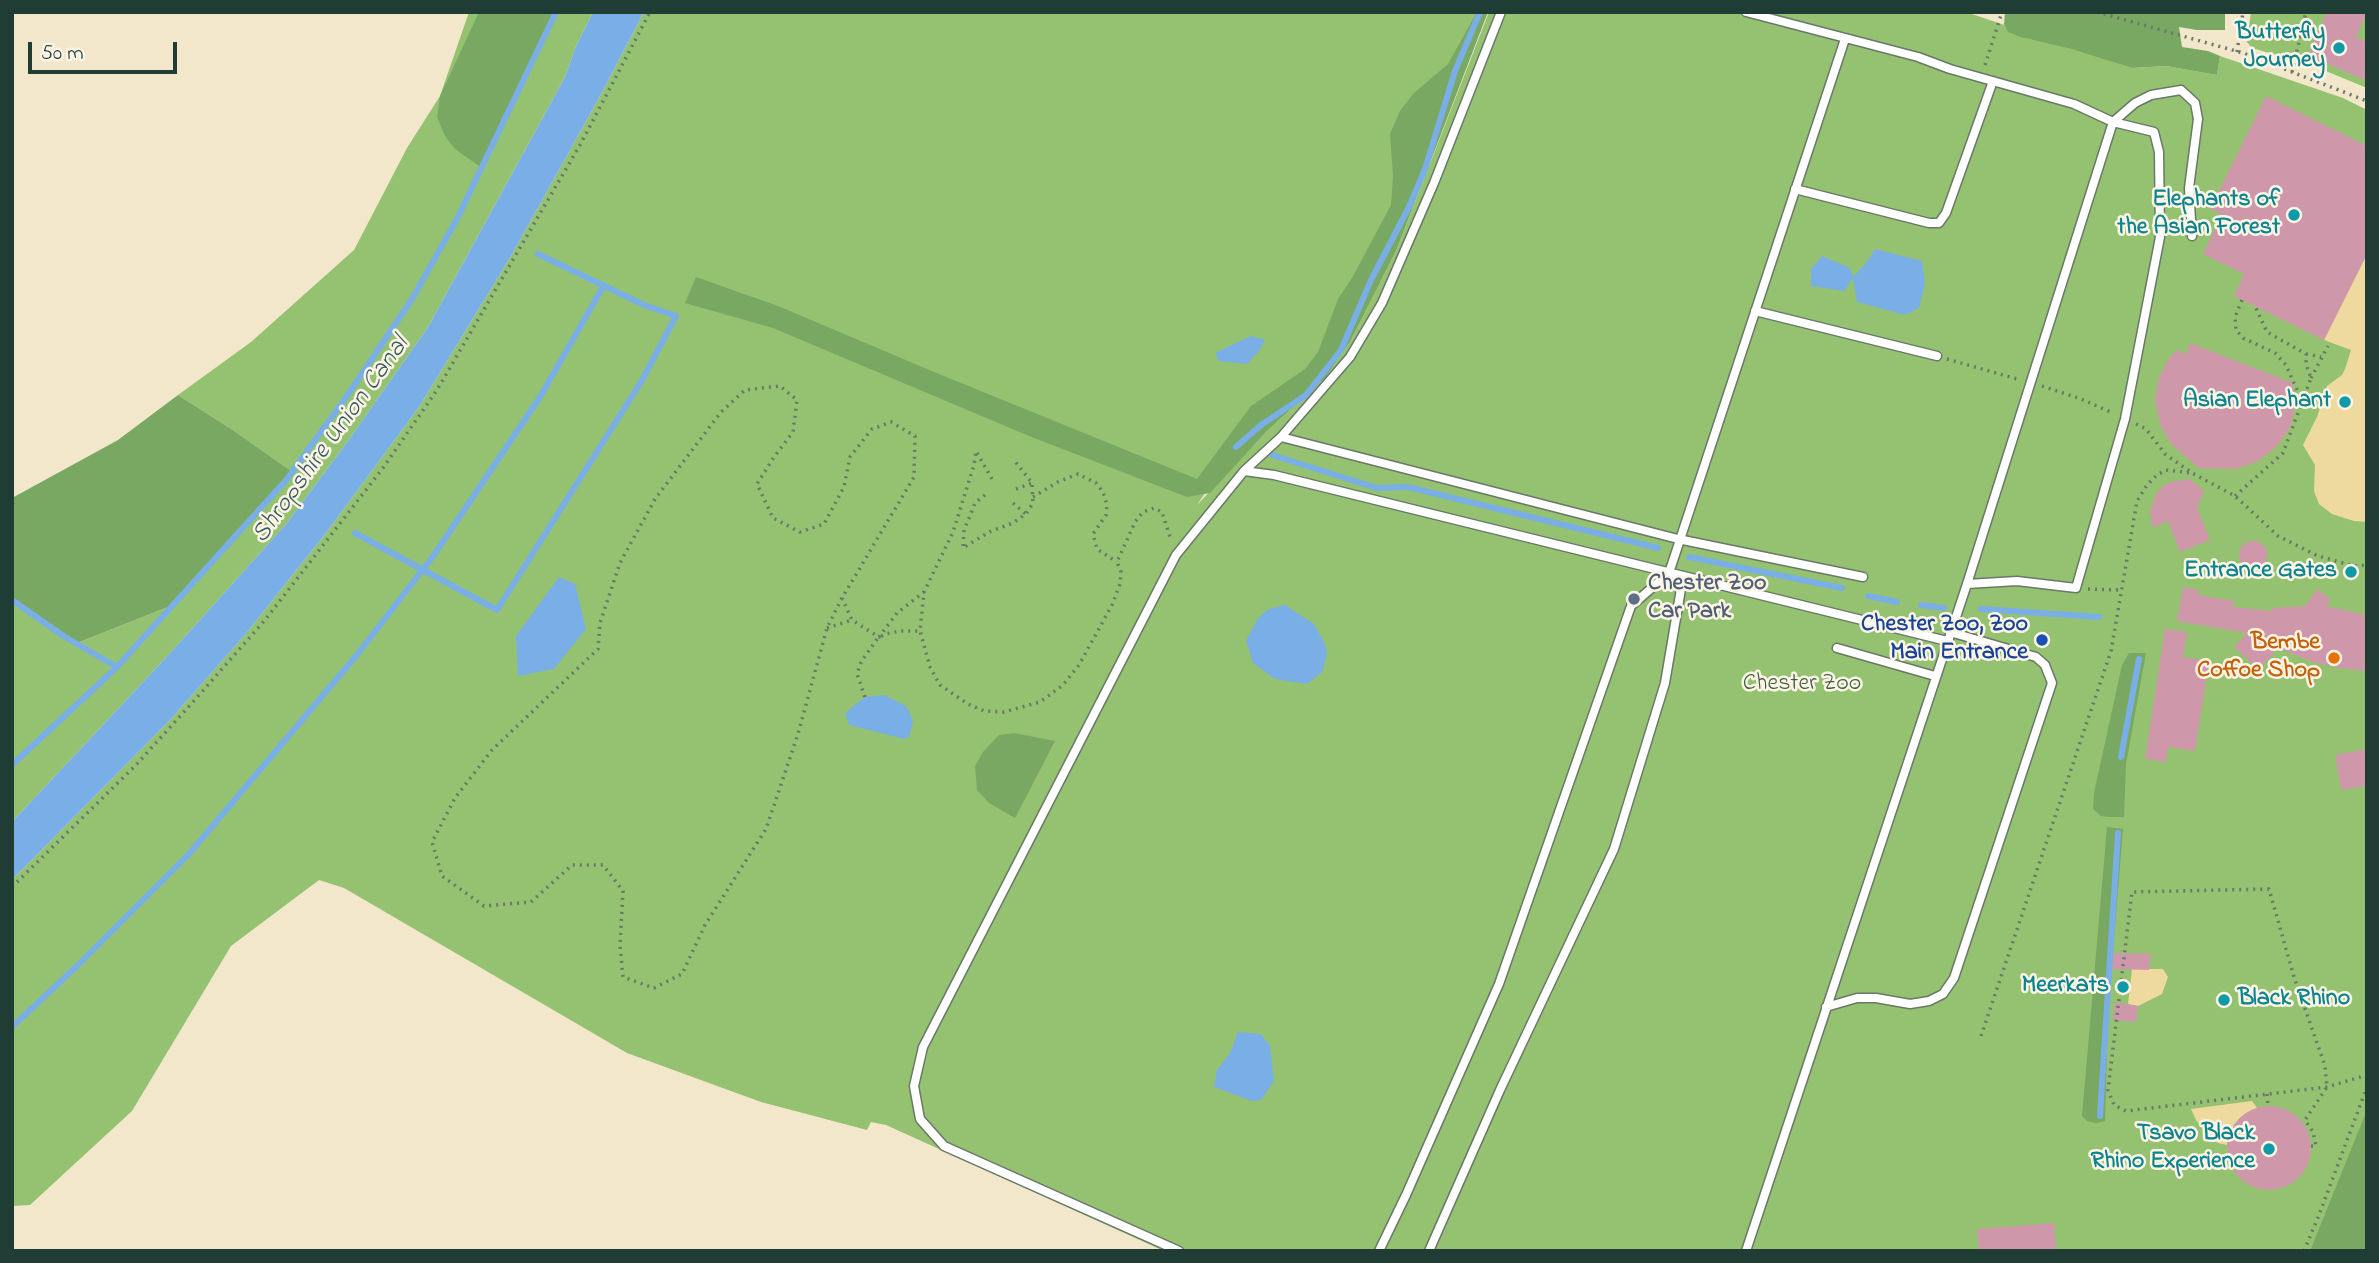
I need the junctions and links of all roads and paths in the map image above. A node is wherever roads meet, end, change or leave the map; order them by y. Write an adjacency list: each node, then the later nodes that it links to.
1 (650, 12): 59 (path)
2 (1501, 12): 27 (lane)
3 (1746, 12): 8 (lane)
4 (2002, 12): 11 (path)
5 (2097, 12): 9 (path)
6 (2243, 12): 9 (path)
7 (2306, 12): 10 (path)
8 (1844, 39): 11 (lane); 15 (lane)
9 (2237, 52): 10 (path)
10 (2292, 72): 13 (path)
11 (1981, 78): 12 (lane)
12 (1993, 81): 14 (lane); 15 (lane)
13 (2367, 101)
14 (2113, 122): 16 (lane); 26 (lane); 46 (lane)
15 (1795, 189): 19 (lane)
16 (2193, 236)
17 (2242, 300): 25 (path)
18 (2255, 306): 21 (path)
19 (1755, 311): 22 (lane); 39 (lane)
20 (2328, 345): 23 (path)
21 (2306, 354): 23 (path); 24 (path)
22 (1937, 356)
23 (2322, 357): 24 (path)
24 (2311, 377): 25 (path)
25 (2302, 401): 35 (path)
26 (2125, 419): 30 (path); 47 (lane)
27 (1281, 437): 29 (lane); 39 (lane)
28 (1014, 460): 32 (path)
29 (1244, 471): 40 (lane); 43 (lane)
30 (2192, 473): 35 (path); 48 (path)
31 (992, 479): 49 (path)
32 (1032, 483): 33 (path); 36 (path)
33 (1016, 489)
34 (985, 495): 38 (path)
35 (2235, 496): 42 (path)
36 (1033, 497): 38 (path); 41 (path)
37 (1013, 503): 38 (path)
38 (1026, 514)
39 (1678, 539): 43 (lane); 45 (lane)
40 (1176, 555): 41 (path); 68 (lane)
41 (1117, 562): 53 (path)
42 (2367, 565)
43 (1669, 573): 44 (lane); 69 (lane)
44 (1683, 577): 54 (lane); 70 (lane)
45 (1863, 577)
46 (1967, 584): 47 (lane); 54 (lane)
47 (2076, 588): 48 (path)
48 (2122, 590): 61 (path)
49 (924, 592): 53 (path); 55 (path)
50 (842, 598): 51 (path); 52 (path); 52 (path)
51 (852, 620): 52 (path); 55 (path)
52 (827, 628)
53 (920, 631): 55 (path)
54 (1949, 636): 57 (lane); 60 (lane)
55 (879, 637): 58 (path)
56 (1837, 648): 57 (lane)
57 (1935, 677): 60 (lane)
58 (865, 697)
59 (12, 887)
60 (1826, 1007): 71 (lane)
61 (1981, 1036)
62 (2367, 1076): 63 (path)
63 (2327, 1087): 65 (path); 65 (path); 67 (path)
64 (2367, 1087): 72 (path)
65 (2267, 1094): 66 (path)
66 (2268, 1106)
67 (2311, 1146)
68 (1178, 1251)
69 (1379, 1251)
70 (1429, 1251)
71 (1746, 1251)
72 (2304, 1251)

